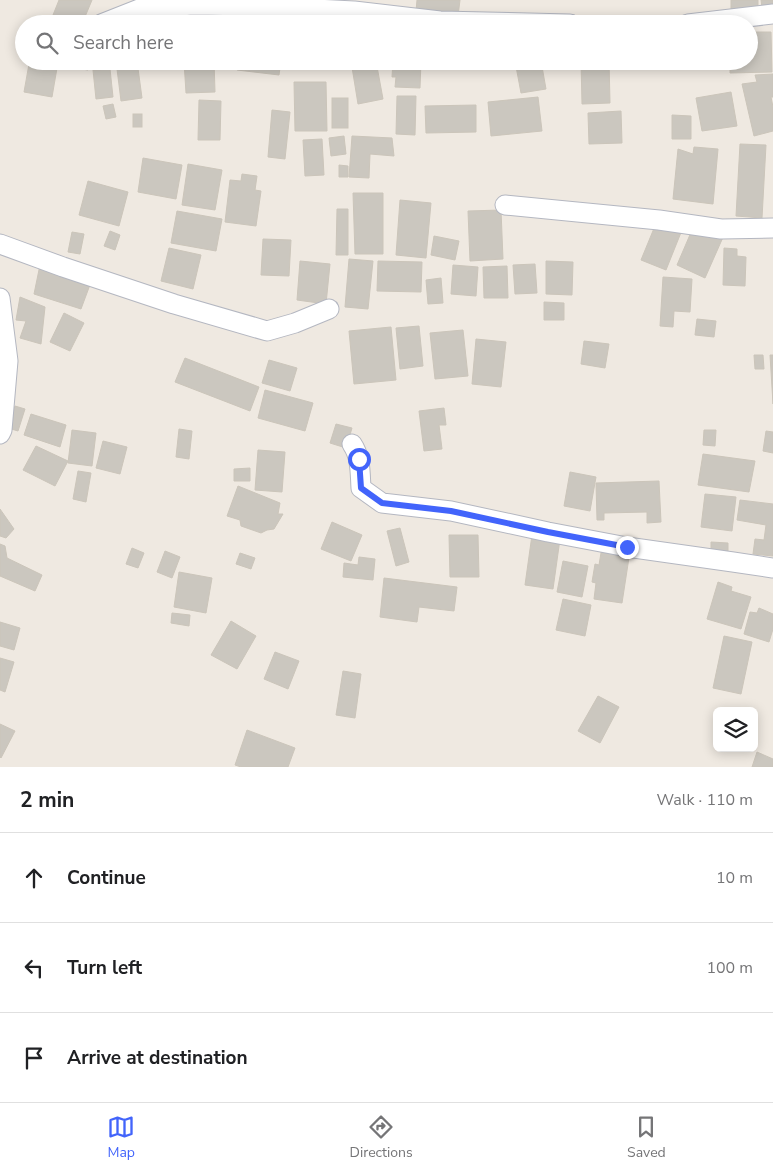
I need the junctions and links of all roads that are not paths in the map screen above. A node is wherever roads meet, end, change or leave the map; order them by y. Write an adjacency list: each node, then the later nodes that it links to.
1 (773, 14): 4 (street)
2 (124, 15): 3 (street)
3 (383, 15)
4 (758, 16)
5 (505, 205): 6 (street)
6 (773, 228)
7 (0, 244): 9 (street)
8 (0, 298): 10 (street)
9 (329, 309)
10 (0, 434)
11 (352, 444): 12 (street)
12 (773, 568)

